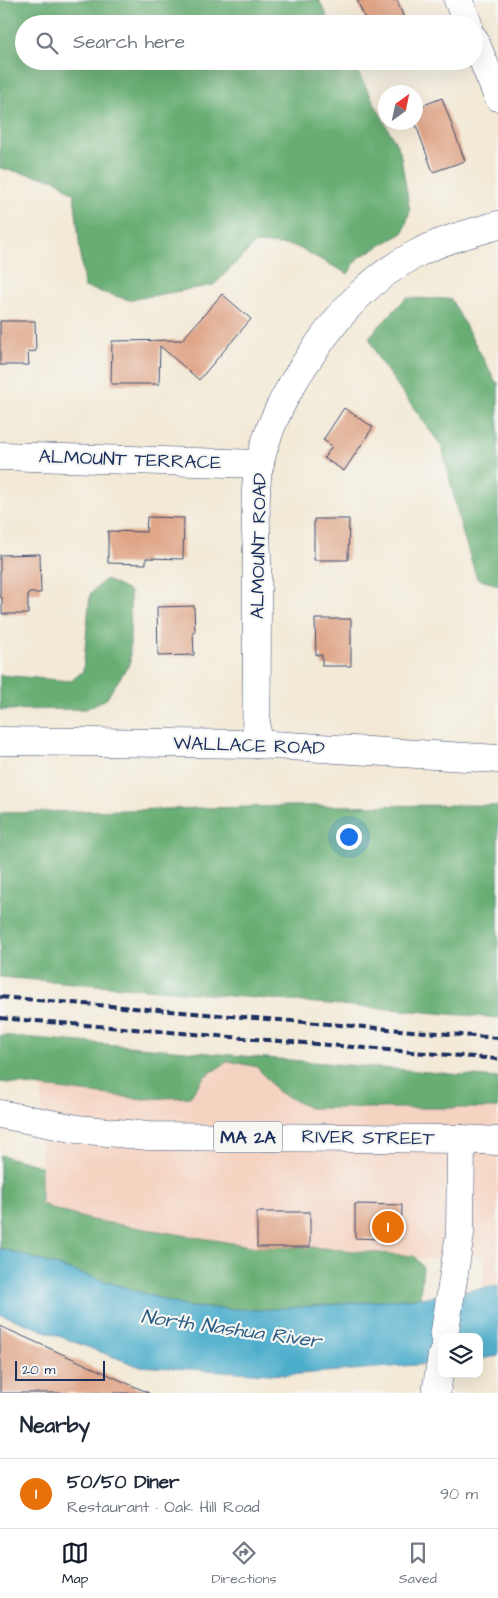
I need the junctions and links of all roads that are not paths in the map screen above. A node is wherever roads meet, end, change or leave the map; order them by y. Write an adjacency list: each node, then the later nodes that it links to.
1 (458, 0): 2 (main road)
2 (464, 15)
3 (483, 61): 4 (main road)
4 (498, 97)
5 (498, 224): 7 (main road, ALMOUNT ROAD)
6 (0, 456): 7 (main road, ALMOUNT TERRACE)
7 (260, 464): 9 (main road, ALMOUNT ROAD)
8 (0, 740): 9 (main road, WALLACE ROAD)
9 (256, 744): 10 (main road, WALLACE ROAD)
10 (498, 759)
11 (0, 1114): 12 (main road, RIVER STREET / MA 2A)
12 (461, 1139): 13 (main road, RIVER STREET / MA 2A); 14 (main road)
13 (498, 1141)
14 (445, 1333)

